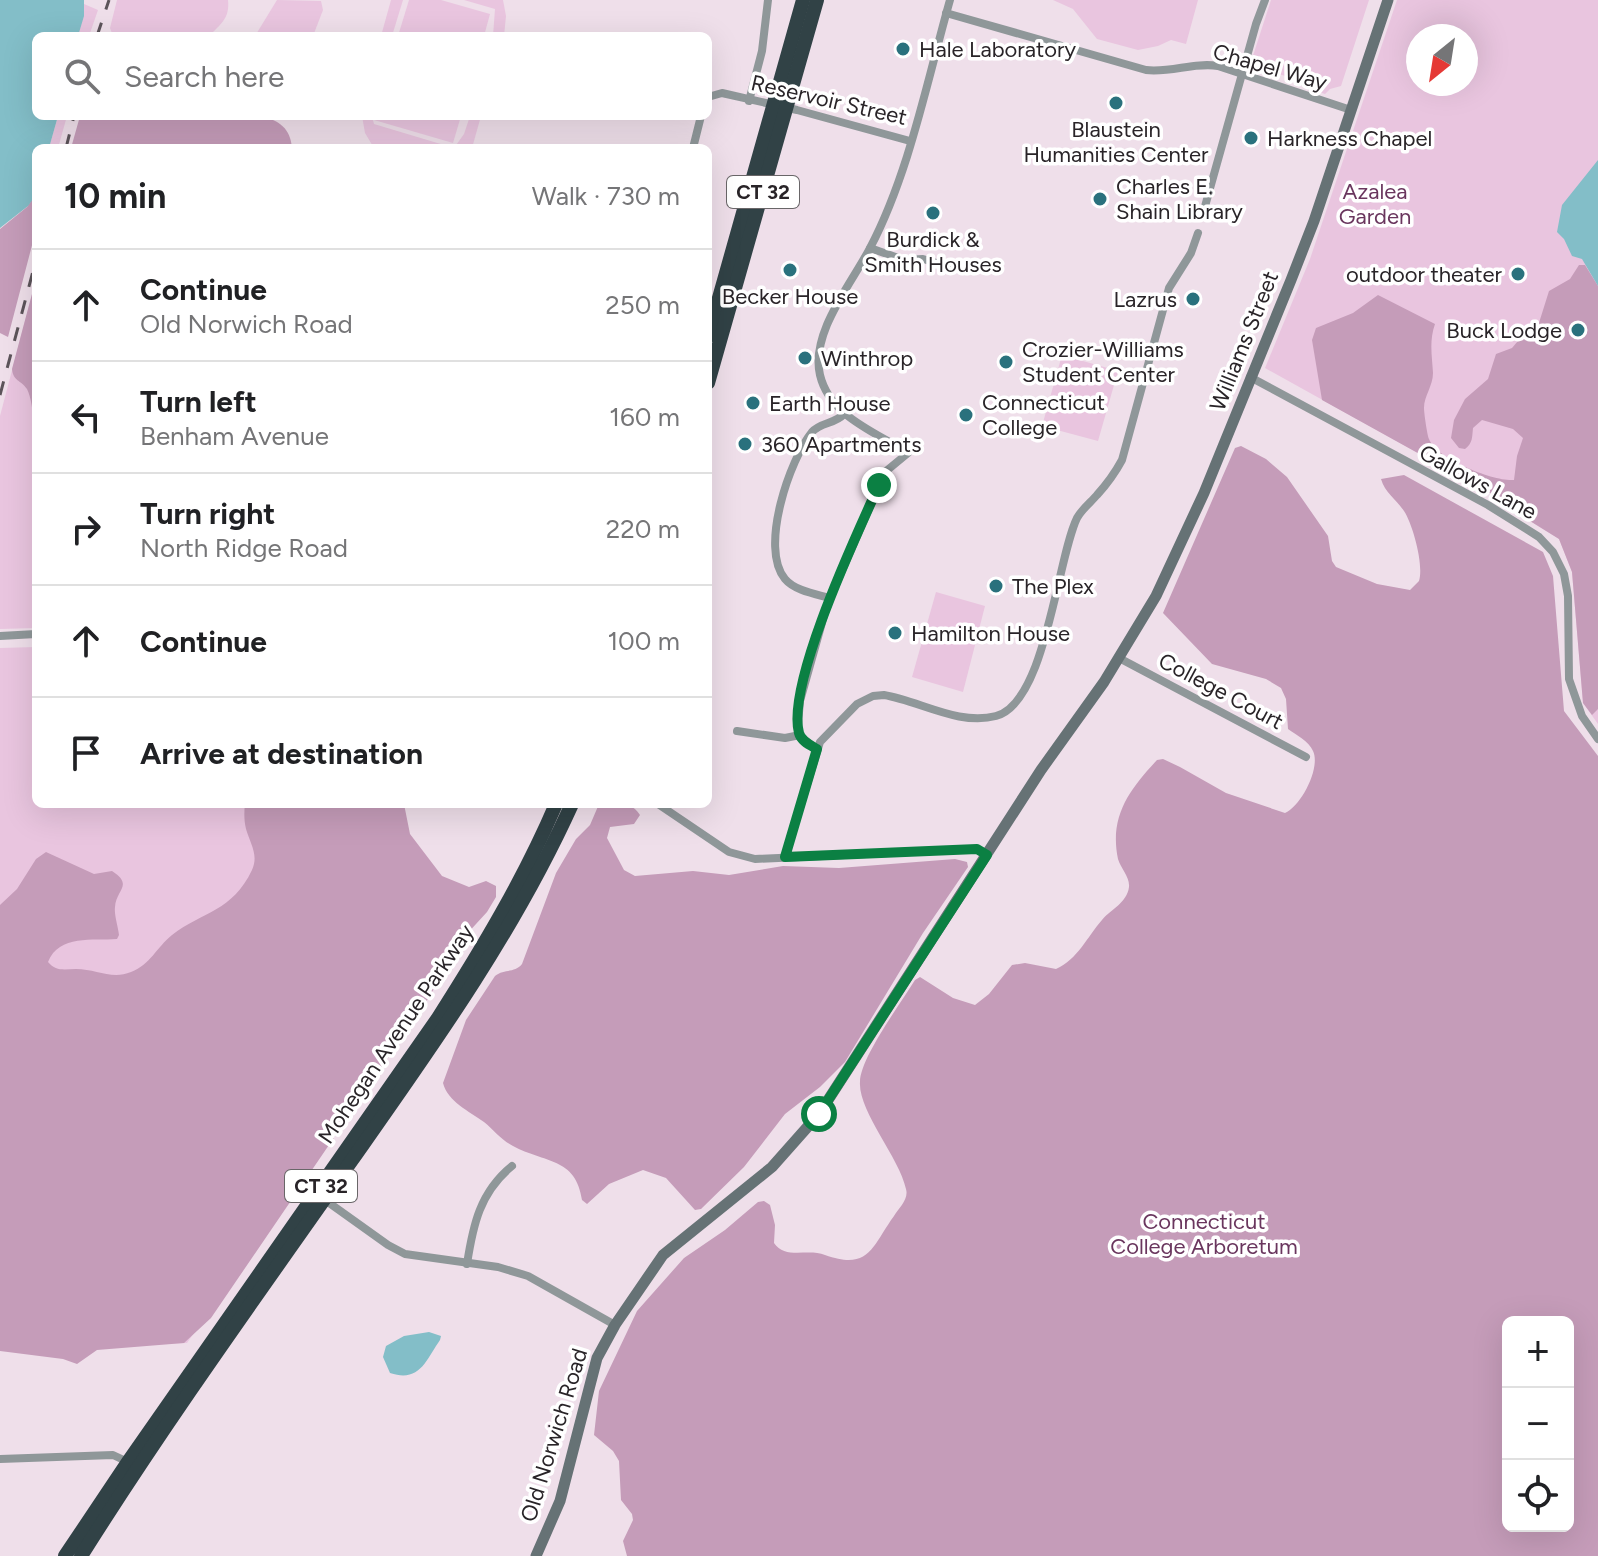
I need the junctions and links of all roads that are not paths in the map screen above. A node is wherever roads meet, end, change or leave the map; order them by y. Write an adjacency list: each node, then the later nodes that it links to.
1 (768, 0): 10 (street)
2 (803, 0): 11 (highway, CT 32)
3 (817, 0): 11 (highway, CT 32)
4 (950, 0): 7 (street, Reservoir Street)
5 (1265, 0): 8 (street)
6 (1388, 0): 12 (street, Williams Street)
7 (946, 13): 8 (street, Chapel Way); 14 (street, Reservoir Street)
8 (1242, 74): 12 (street, Chapel Way); 16 (street)
9 (712, 95): 10 (street, Reservoir Street)
10 (749, 101): 11 (street, Reservoir Street)
11 (779, 107): 14 (street, Reservoir Street); 20 (highway, CT 32); 21 (highway, CT 32)
12 (1351, 110): 22 (street, Williams Street)
13 (700, 120): 15 (street)
14 (910, 141): 18 (street)
15 (694, 144)
16 (1202, 217)
17 (1198, 233): 32 (street)
18 (870, 248): 19 (street); 23 (street)
19 (964, 271)
20 (712, 324)
21 (712, 367)
22 (1250, 377): 27 (street, Williams Street); 31 (street, Gallows Lane)
23 (844, 414): 24 (street); 24 (street)
24 (830, 598): 30 (street)
25 (32, 634): 26 (street)
26 (0, 636)
27 (1119, 658): 28 (street, Williams Street); 33 (street, College Court)
28 (1104, 682): 37 (street, Old Norwich Road)
29 (737, 731): 30 (street)
30 (800, 735): 32 (street)
31 (1598, 739)
32 (817, 749): 38 (street)
33 (1306, 757)
34 (554, 808): 44 (highway, Mohegan Avenue Parkway / CT 32)
35 (570, 808): 40 (highway, Mohegan Avenue Parkway / CT 32)
36 (664, 808): 38 (street)
37 (987, 855): 38 (street); 42 (street, Old Norwich Road)
38 (785, 857)
39 (512, 1166): 41 (street)
40 (325, 1200): 41 (street); 47 (highway, Mohegan Avenue Parkway / CT 32)
41 (467, 1264): 42 (street)
42 (615, 1325): 45 (street, Old Norwich Road)
43 (0, 1459): 44 (street)
44 (128, 1462): 46 (highway, Mohegan Avenue Parkway / CT 32)
45 (541, 1554)
46 (65, 1556)
47 (81, 1556)

